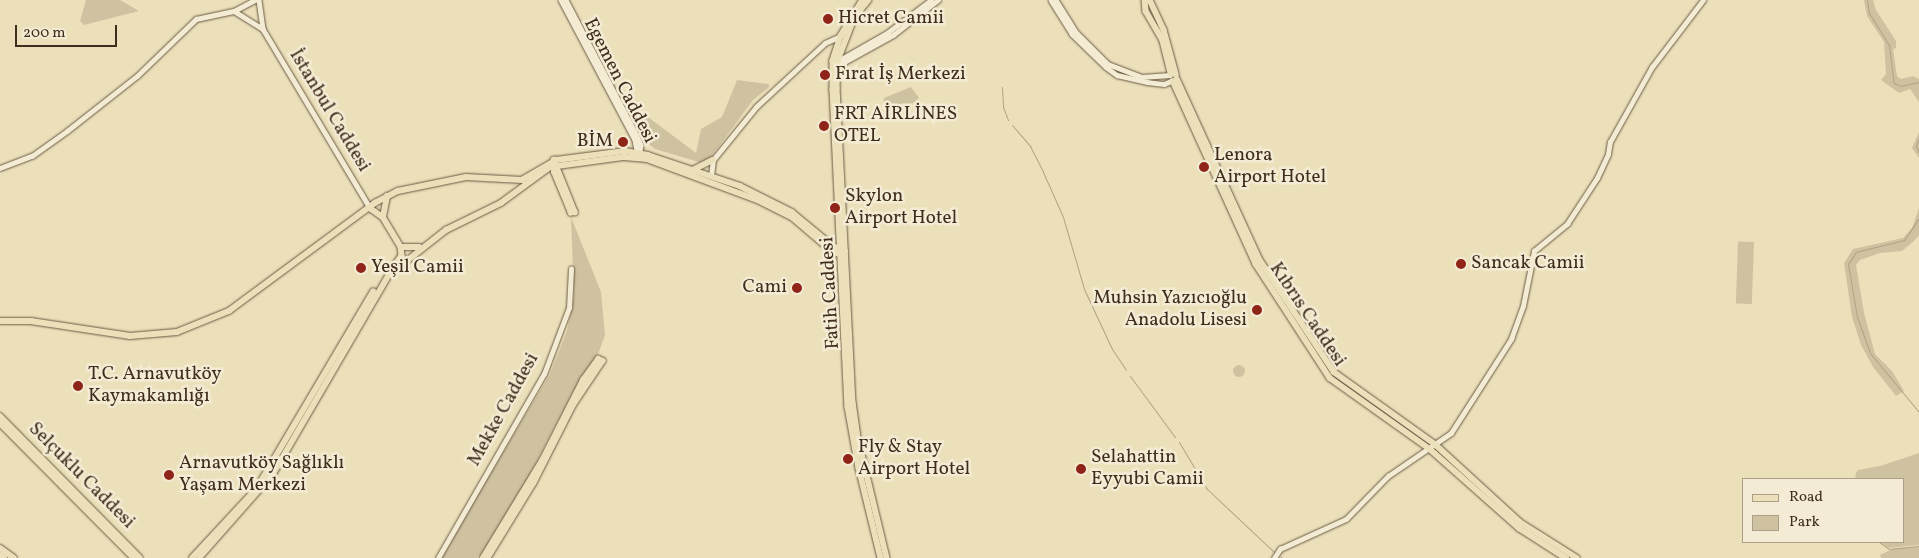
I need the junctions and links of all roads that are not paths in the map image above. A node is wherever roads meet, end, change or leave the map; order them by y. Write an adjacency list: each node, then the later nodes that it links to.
1 (255, 0): 14 (street)
2 (259, 0): 15 (street)
3 (562, 0): 19 (street, Egemen Caddesi)
4 (566, 0): 19 (street, Egemen Caddesi)
5 (863, 0): 16 (main road, Fatih Caddesi)
6 (868, 0): 17 (main road, Fatih Caddesi)
7 (931, 0): 17 (street)
8 (938, 0): 17 (street)
9 (1051, 0): 18 (street)
10 (1056, 0): 18 (street)
11 (1145, 0): 18 (main road, Kıbrıs Caddesi)
12 (1150, 0): 18 (main road)
13 (1703, 0): 39 (street)
14 (234, 11): 15 (street); 22 (street)
15 (263, 30): 28 (street, İstanbul Caddesi)
16 (841, 36): 17 (main road, Fatih Caddesi); 20 (street)
17 (836, 64): 33 (main road, Fatih Caddesi)
18 (1173, 77): 39 (main road); 40 (main road, Kıbrıs Caddesi)
19 (639, 154): 21 (main road); 23 (main road); 33 (main road)
20 (713, 160): 23 (main road); 24 (street)
21 (554, 164): 25 (main road); 26 (main road); 29 (main road)
22 (0, 168)
23 (693, 170): 24 (main road)
24 (711, 176): 33 (main road)
25 (506, 179): 26 (main road); 27 (main road)
26 (514, 194): 31 (main road)
27 (387, 196): 28 (main road); 30 (main road)
28 (370, 208): 30 (main road); 35 (main road)
29 (573, 212)
30 (383, 217): 32 (main road)
31 (423, 246): 32 (main road); 43 (main road)
32 (401, 247): 43 (main road)
33 (842, 253): 57 (main road); 58 (main road, Fatih Caddesi)
34 (571, 269): 54 (street, Mekke Caddesi)
35 (0, 321)
36 (601, 360): 42 (main road)
37 (0, 416): 41 (main road, Selçuklu Caddesi)
38 (0, 423): 41 (main road, Selçuklu Caddesi)
39 (1435, 444): 40 (street); 60 (main road)
40 (1428, 447): 47 (street); 59 (main road, Kıbrıs Caddesi)
41 (38, 459): 44 (main road, Selçuklu Caddesi)
42 (532, 482): 55 (main road); 56 (main road)
43 (243, 506): 52 (main road); 53 (main road)
44 (94, 515): 50 (main road, Selçuklu Caddesi); 51 (main road, Selçuklu Caddesi)
45 (0, 548): 49 (highway)
46 (0, 555): 48 (highway)
47 (1275, 557)
48 (4, 558)
49 (14, 558)
50 (134, 558)
51 (140, 558)
52 (192, 558)
53 (199, 558)
54 (438, 558)
55 (483, 558)
56 (488, 558)
57 (881, 558)
58 (887, 558)
59 (1566, 558)
60 (1577, 558)

